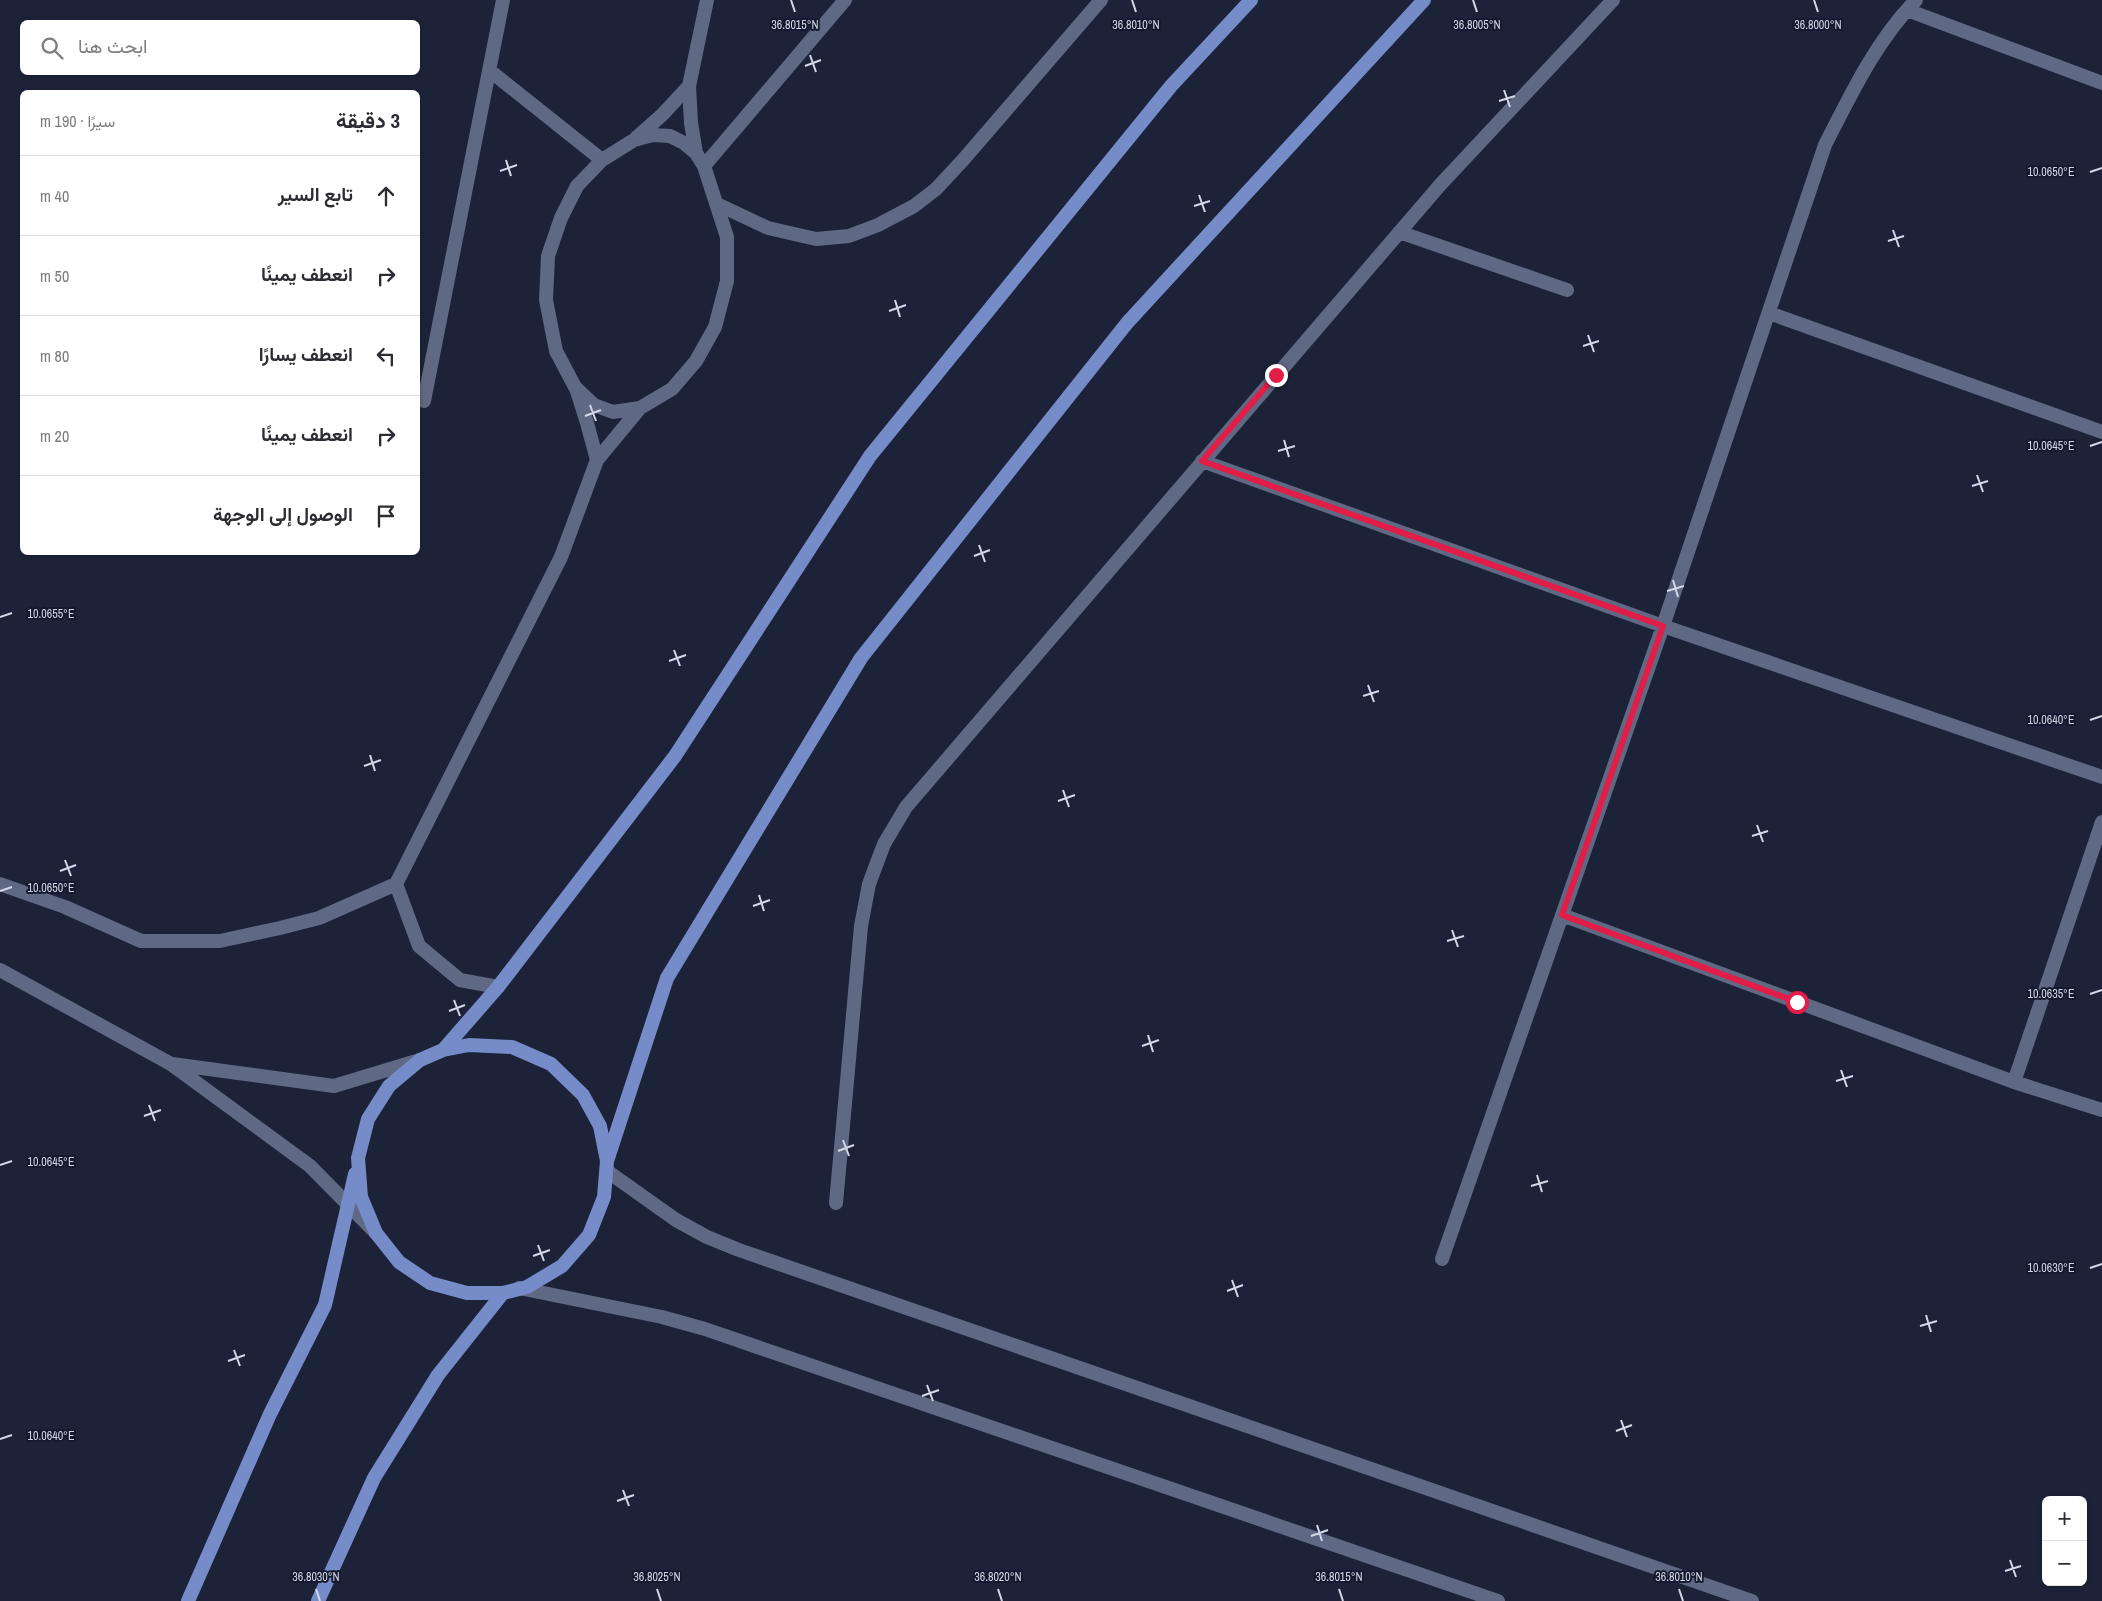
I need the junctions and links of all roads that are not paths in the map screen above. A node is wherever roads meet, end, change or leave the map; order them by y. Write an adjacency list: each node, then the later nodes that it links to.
1 (502, 0): 9 (street)
2 (707, 0): 11 (street)
3 (845, 0): 15 (street)
4 (1101, 0): 16 (street)
5 (1252, 0): 33 (highway)
6 (1424, 0): 40 (highway)
7 (1613, 0): 17 (street)
8 (1911, 5): 10 (street); 19 (street)
9 (489, 70): 14 (street); 21 (street)
10 (2102, 83)
11 (689, 86): 12 (street); 13 (street)
12 (634, 140): 13 (street); 14 (street)
13 (696, 153): 15 (street)
14 (602, 160): 20 (street)
15 (704, 166): 16 (street)
16 (717, 204): 22 (street)
17 (1399, 232): 18 (street); 25 (street)
18 (1567, 290)
19 (1769, 314): 23 (street); 26 (street)
20 (575, 386): 22 (street); 24 (street)
21 (424, 400)
22 (640, 408): 24 (street)
23 (2102, 432)
24 (597, 460): 30 (street)
25 (1202, 461): 26 (street); 41 (street)
26 (1663, 626): 27 (street); 31 (street)
27 (2102, 777)
28 (2102, 822): 37 (street)
29 (0, 884): 30 (street)
30 (396, 884): 33 (street)
31 (1562, 915): 37 (street); 44 (street)
32 (0, 970): 36 (street)
33 (498, 988): 34 (highway)
34 (444, 1050): 35 (highway); 40 (highway)
35 (420, 1060): 36 (street); 39 (highway)
36 (171, 1064): 42 (street)
37 (2014, 1082): 38 (street)
38 (2102, 1110)
39 (358, 1158): 42 (highway); 43 (highway)
40 (607, 1166): 45 (highway); 50 (street)
41 (836, 1203)
42 (348, 1204): 43 (street); 47 (highway)
43 (376, 1233): 46 (highway)
44 (1442, 1259)
45 (519, 1288): 46 (highway); 49 (street)
46 (503, 1292): 48 (highway)
47 (188, 1601)
48 (318, 1601)
49 (1498, 1601)
50 (1752, 1601)

